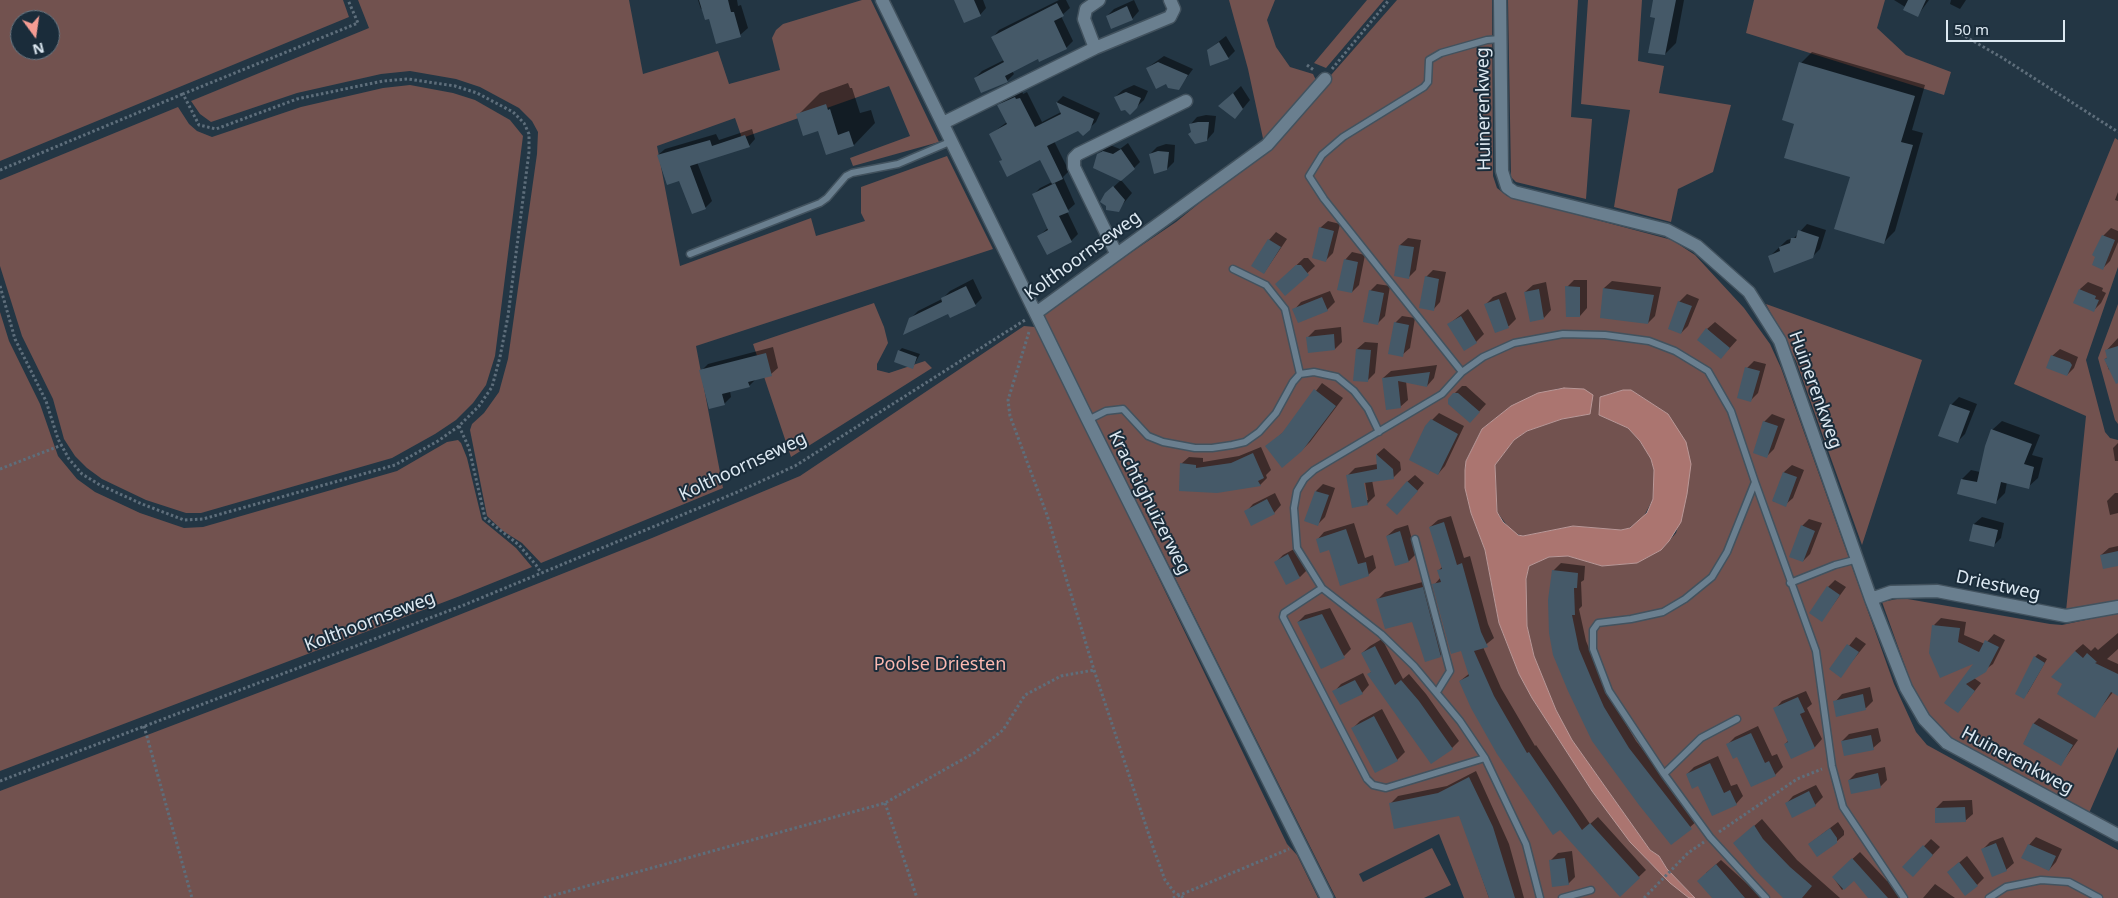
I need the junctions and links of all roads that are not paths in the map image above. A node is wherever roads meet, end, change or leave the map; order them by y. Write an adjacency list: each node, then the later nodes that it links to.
1 (882, 0): 9 (street, Krachtighuizerweg)
2 (1099, 0): 6 (street)
3 (1170, 0): 6 (street)
4 (1500, 0): 5 (street, Huinerenkweg)
5 (1500, 39): 15 (lane); 21 (street, Huinerenkweg)
6 (1095, 48): 9 (street)
7 (1324, 78): 11 (street, Kolthoornseweg)
8 (1186, 101): 11 (street)
9 (943, 123): 10 (street, Krachtighuizerweg)
10 (952, 141): 12 (lane); 14 (street, Krachtighuizerweg)
11 (1116, 253): 14 (street, Kolthoornseweg)
12 (690, 254)
13 (1233, 269): 16 (lane)
14 (1036, 313): 17 (street, Krachtighuizerweg)
15 (1462, 372): 18 (lane); 19 (lane)
16 (1300, 374): 17 (lane); 18 (lane)
17 (1088, 420): 32 (street, Krachtighuizerweg)
18 (1379, 432): 23 (lane)
19 (1755, 482): 22 (lane); 29 (lane)
20 (1415, 538): 26 (lane)
21 (1858, 559): 22 (lane); 24 (street, Huinerenkweg)
22 (1790, 583): 36 (lane)
23 (1322, 588): 26 (lane); 28 (lane)
24 (1871, 599): 25 (street, Driestweg); 30 (street, Huinerenkweg)
25 (2118, 607)
26 (1436, 692): 28 (lane)
27 (1737, 719): 29 (lane)
28 (1485, 758): 33 (lane)
29 (1664, 774): 35 (lane)
30 (2118, 835)
31 (1591, 890): 34 (lane)
32 (1327, 898)
33 (1540, 898)
34 (1562, 898)
35 (1766, 898)
36 (1904, 898)
37 (1989, 898): 38 (lane)
38 (2099, 898)

